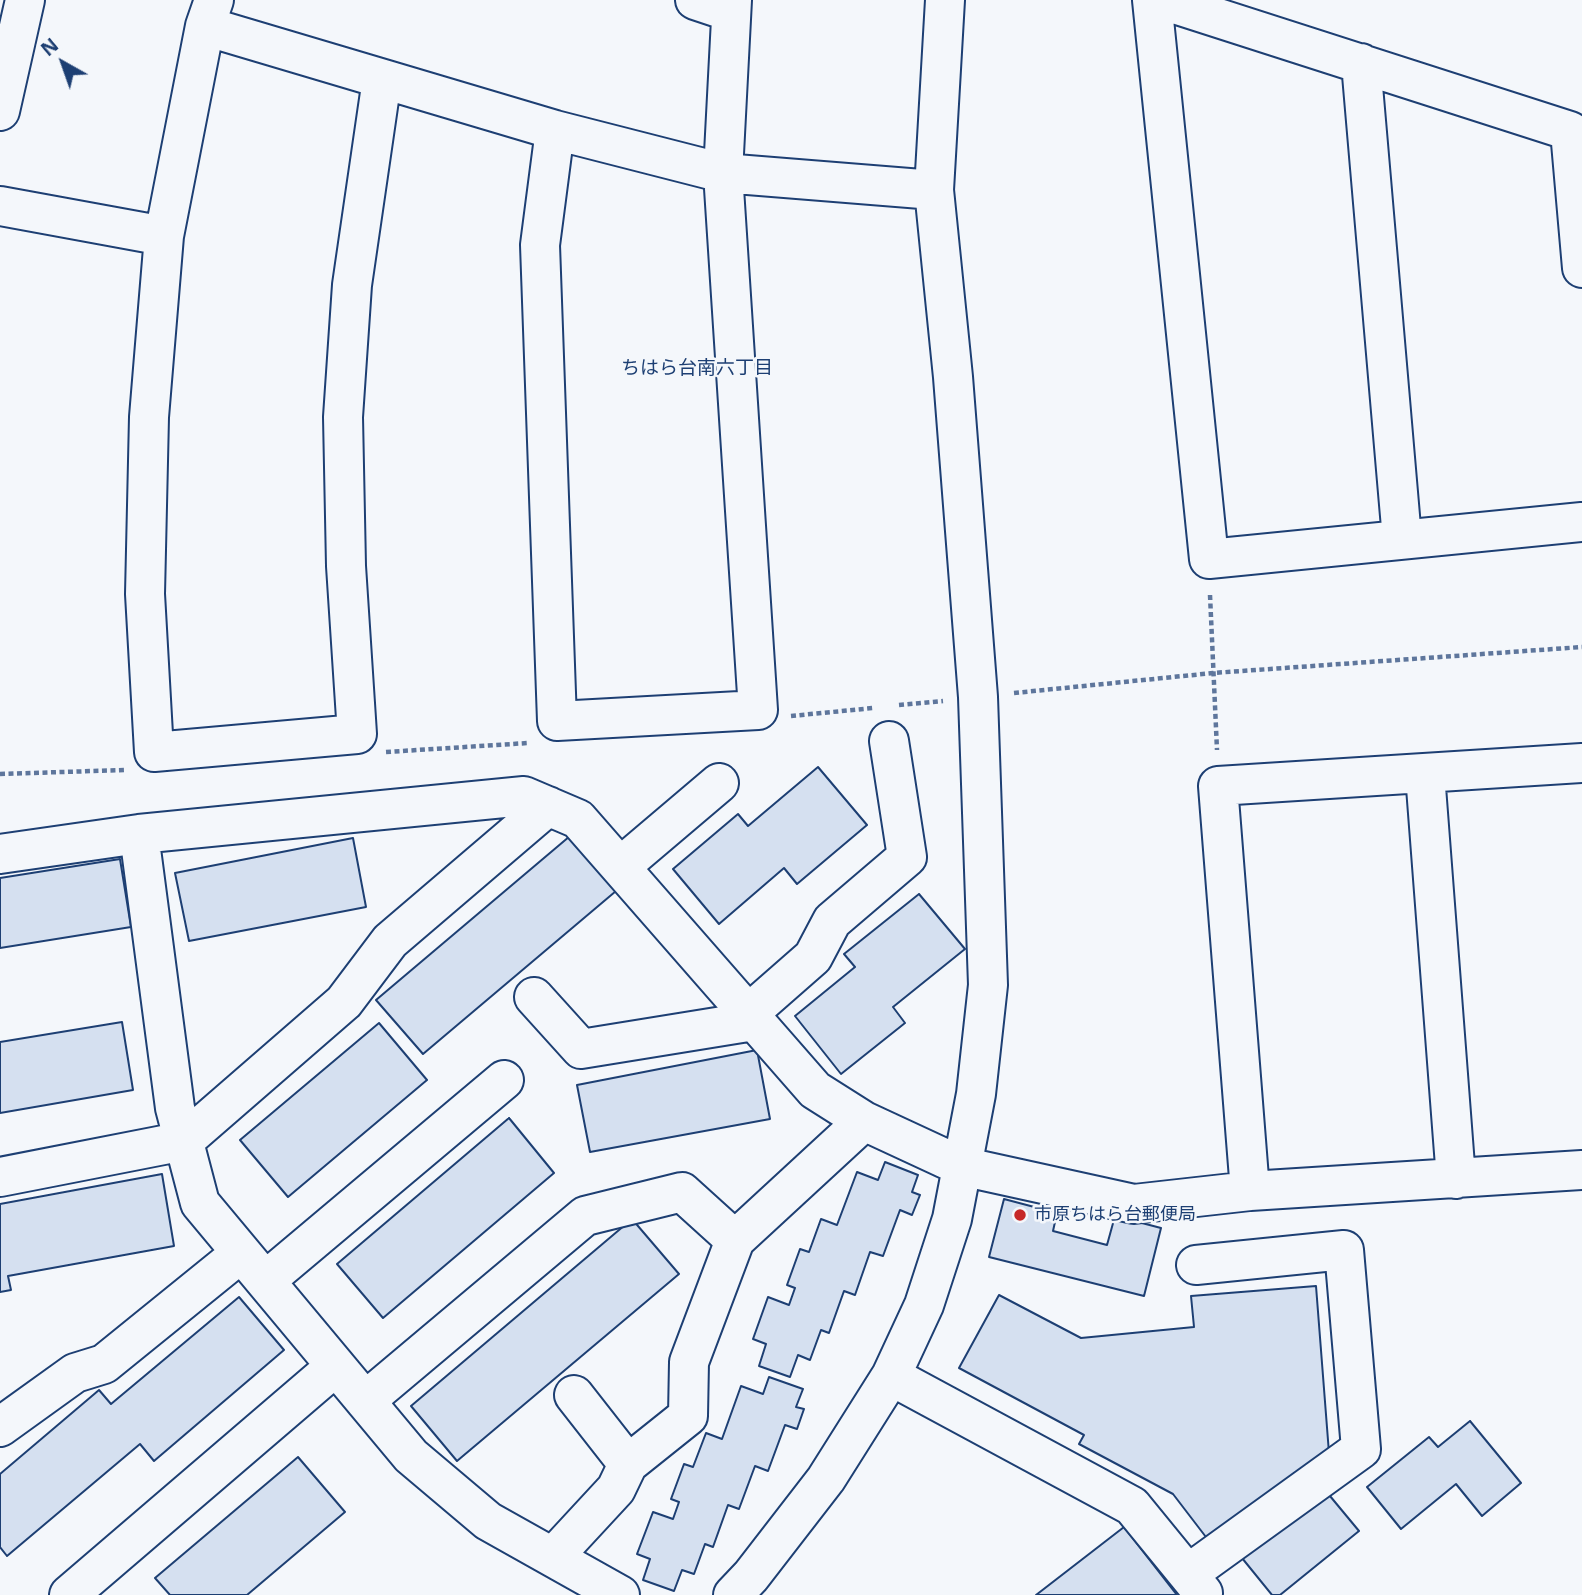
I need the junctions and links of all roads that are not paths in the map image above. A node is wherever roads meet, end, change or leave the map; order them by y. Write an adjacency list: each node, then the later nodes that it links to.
1 (25, 0): 10 (street)
2 (695, 0): 6 (street)
3 (945, 0): 13 (street)
4 (1152, 0): 18 (street)
5 (1162, 0): 8 (street)
6 (732, 6): 12 (street)
7 (209, 13): 9 (street); 15 (street)
8 (1361, 63): 16 (street); 18 (street)
9 (383, 79): 11 (street); 15 (street)
10 (0, 111)
11 (555, 130): 12 (street); 12 (street)
12 (723, 173): 13 (street)
13 (934, 190): 32 (street)
14 (0, 206): 15 (street)
15 (164, 236)
16 (1582, 268)
17 (1582, 522): 18 (street)
18 (1402, 539)
19 (888, 741): 28 (street)
20 (1582, 763): 21 (street)
21 (1425, 774): 35 (street); 36 (street)
22 (719, 783): 26 (street)
23 (548, 806): 24 (street); 26 (street); 31 (street)
24 (139, 834): 25 (street); 31 (street)
25 (0, 854)
26 (620, 867): 28 (street)
27 (534, 998): 28 (street)
28 (751, 1017): 30 (street)
29 (504, 1080): 39 (street)
30 (864, 1121): 32 (street); 37 (street)
31 (184, 1141): 34 (street); 39 (street)
32 (961, 1166): 36 (street); 41 (street)
33 (1582, 1170): 35 (street)
34 (0, 1177)
35 (1455, 1179): 36 (street)
36 (1250, 1191)
37 (735, 1240): 43 (street); 45 (street)
38 (1196, 1265): 47 (street)
39 (253, 1267): 40 (street); 44 (street)
40 (336, 1366): 43 (street); 48 (street)
41 (891, 1376): 47 (street); 50 (street)
42 (574, 1395): 45 (street)
43 (365, 1401): 46 (street)
44 (0, 1427)
45 (628, 1464): 46 (street)
46 (554, 1556): 49 (street)
47 (1196, 1585)
48 (83, 1591)
49 (620, 1595)
50 (733, 1595)

